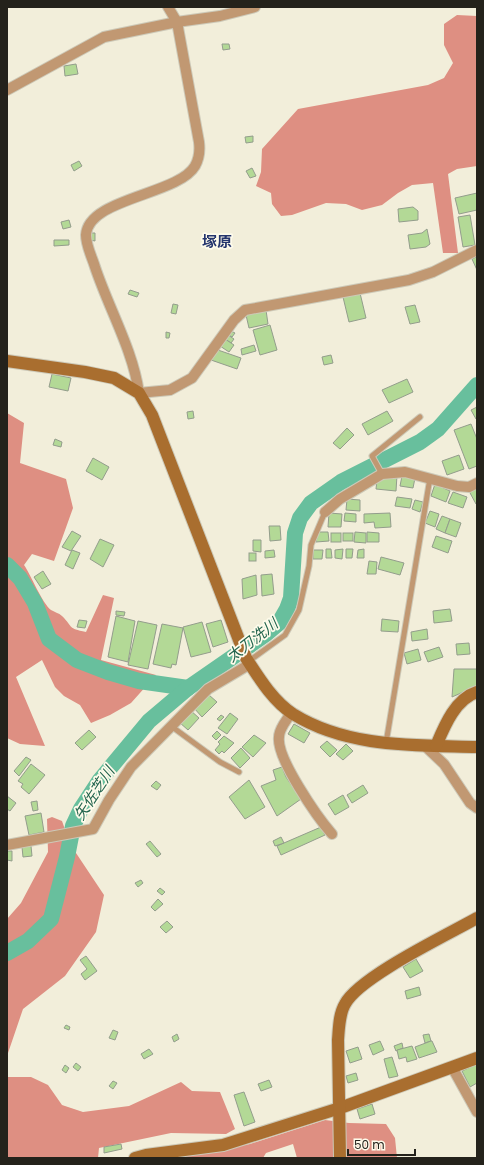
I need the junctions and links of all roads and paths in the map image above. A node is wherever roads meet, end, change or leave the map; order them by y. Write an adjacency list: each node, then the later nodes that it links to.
1 (168, 7): 3 (street)
2 (255, 7): 3 (street)
3 (177, 22): 4 (street); 7 (street)
4 (7, 90)
5 (477, 250): 7 (street)
6 (7, 361): 7 (street)
7 (139, 394): 13 (street)
8 (420, 417): 9 (lane)
9 (382, 474): 10 (street); 12 (street)
10 (430, 478): 11 (street); 17 (lane)
11 (477, 483)
12 (324, 512): 13 (lane)
13 (248, 661): 15 (street); 16 (street)
14 (477, 692): 18 (street)
15 (292, 713): 17 (street); 22 (street)
16 (171, 725): 20 (lane); 23 (street)
17 (386, 743): 18 (street)
18 (430, 746): 19 (street); 21 (street)
19 (477, 747)
20 (239, 772)
21 (477, 808)
22 (332, 834)
23 (7, 845)
24 (477, 918): 27 (street)
25 (477, 1058): 26 (street)
26 (452, 1067): 27 (street); 28 (street)
27 (340, 1108): 29 (street); 30 (street)
28 (477, 1112)
29 (135, 1158)
30 (340, 1158)

